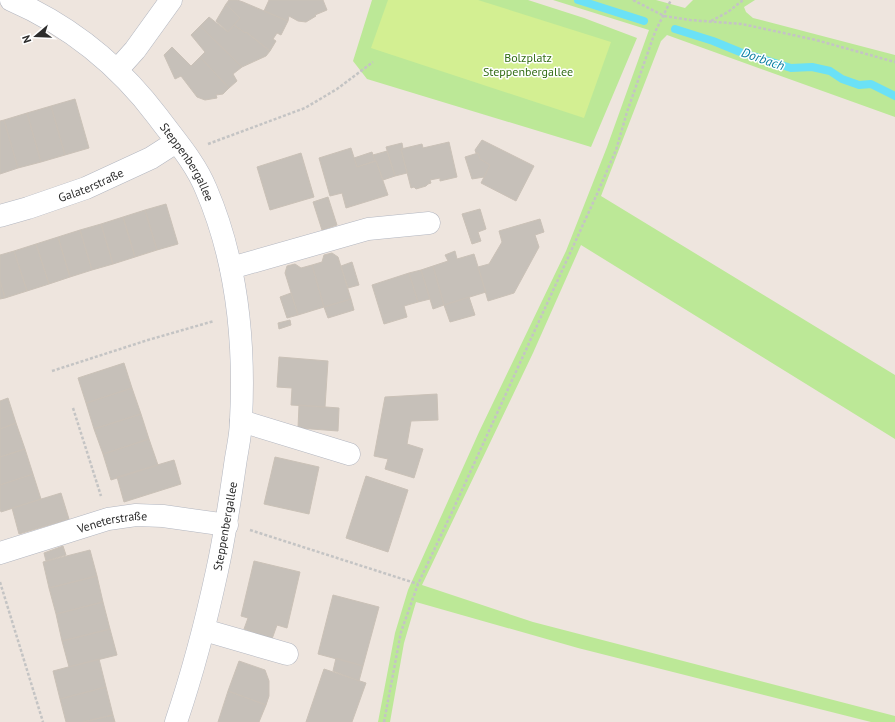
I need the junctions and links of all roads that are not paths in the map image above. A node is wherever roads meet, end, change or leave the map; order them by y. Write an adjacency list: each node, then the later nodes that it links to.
1 (11, 0): 3 (street, Steppenbergallee)
2 (171, 0): 3 (street)
3 (118, 70): 4 (street, Steppenbergallee)
4 (181, 147): 5 (street, Galaterstraße); 7 (street, Steppenbergallee)
5 (0, 216)
6 (429, 223): 7 (street)
7 (231, 268): 8 (street, Steppenbergallee)
8 (241, 421): 9 (street); 10 (street, Steppenbergallee)
9 (349, 454)
10 (227, 525): 11 (street, Veneterstraße); 12 (street, Steppenbergallee)
11 (0, 553)
12 (204, 630): 13 (street); 14 (street, Steppenbergallee)
13 (287, 654)
14 (176, 722)

